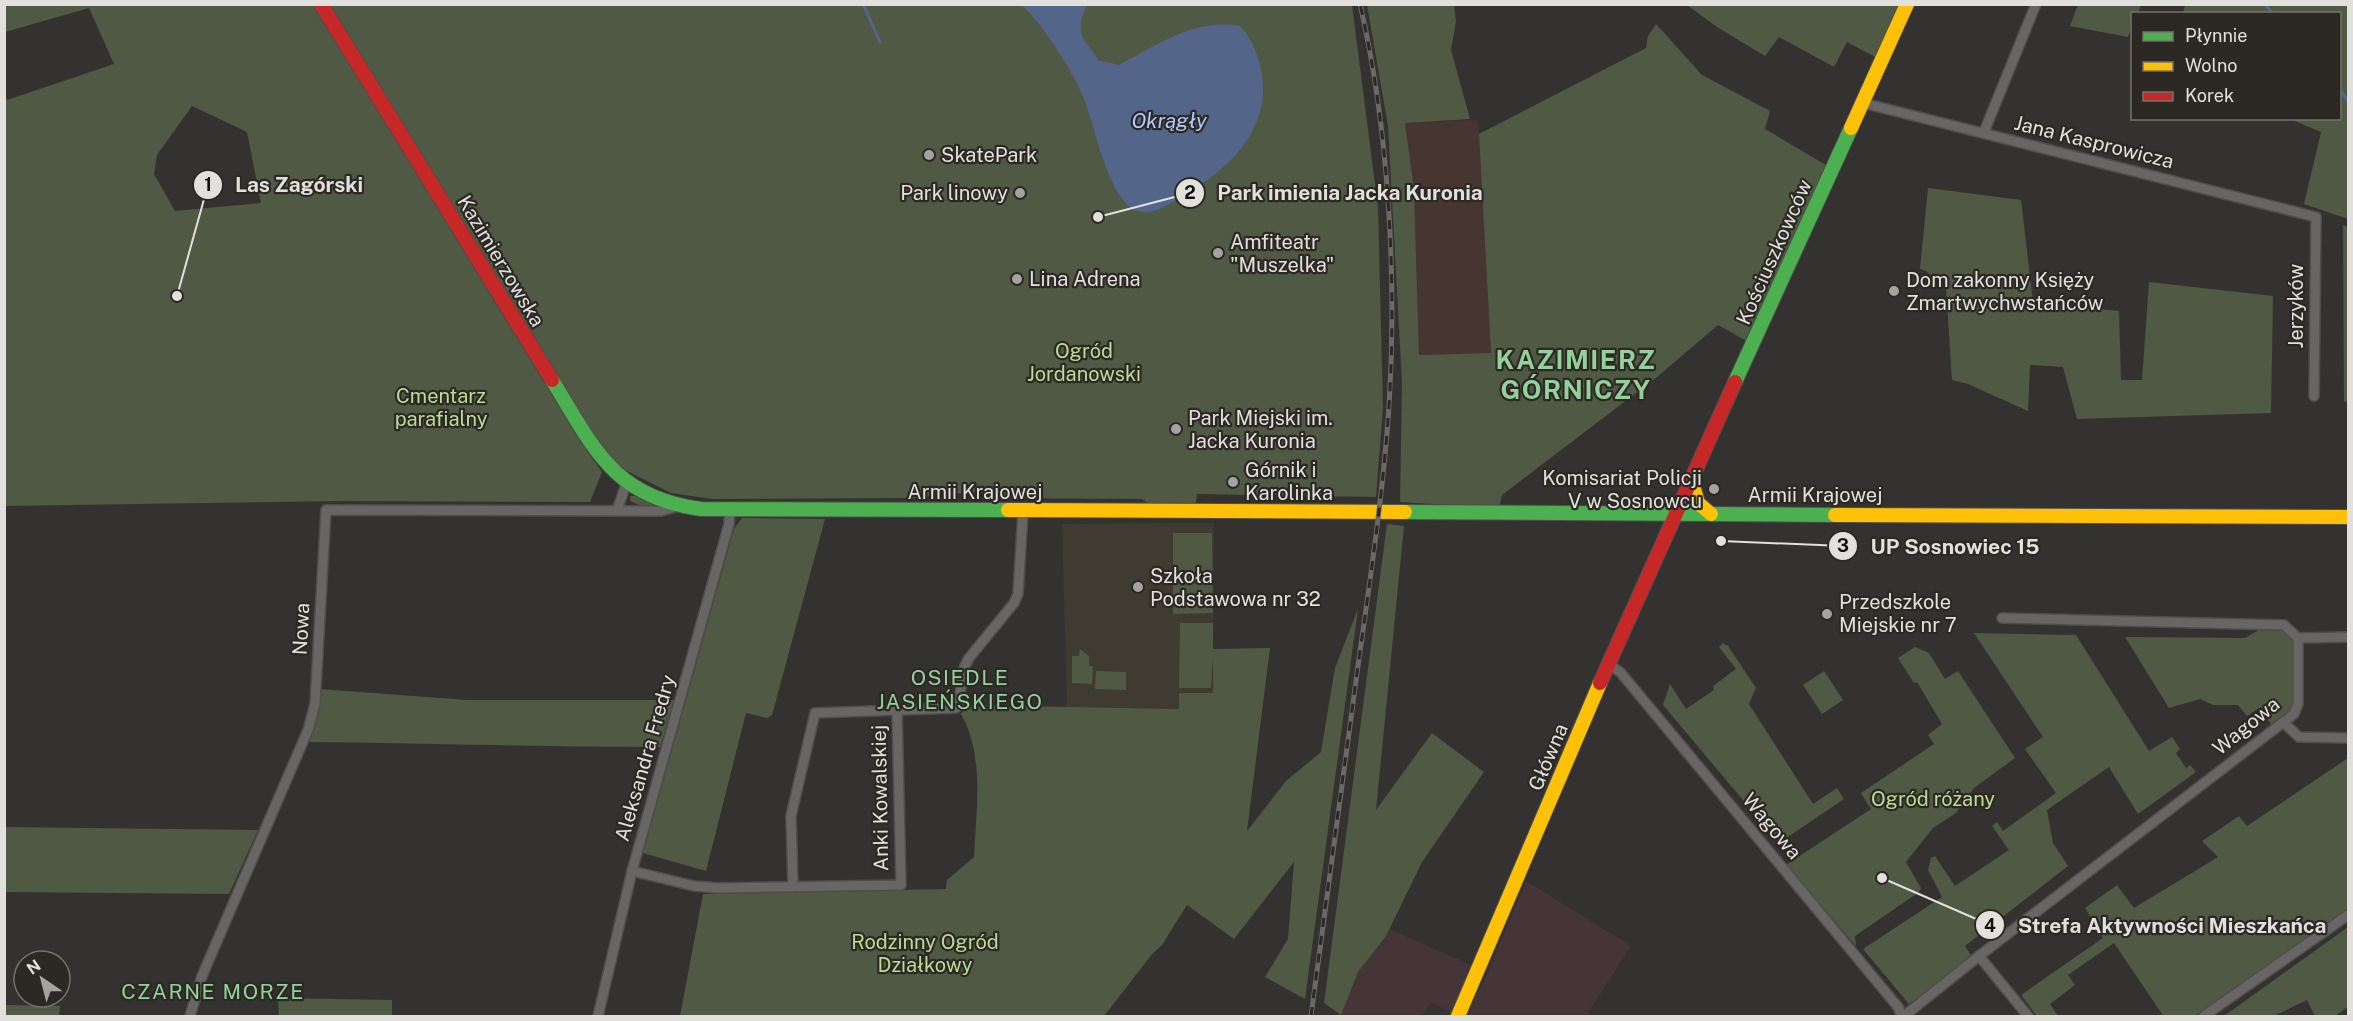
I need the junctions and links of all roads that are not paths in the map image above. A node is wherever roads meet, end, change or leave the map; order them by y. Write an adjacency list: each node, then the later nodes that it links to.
1 (321, 4): 9 (street, Kazimierzowska)
2 (1907, 4): 4 (street, Kościuszkowców)
3 (2036, 4): 5 (street)
4 (1863, 103): 5 (street, Jana Kasprowicza); 8 (street, Kościuszkowców)
5 (1984, 132): 6 (street, Jana Kasprowicza)
6 (2316, 217): 7 (street, Jerzyków)
7 (2314, 396)
8 (1692, 481): 14 (street, Kościuszkowców); 15 (street)
9 (627, 482): 10 (street, Kazimierzowska); 12 (street)
10 (679, 506): 11 (street, Armii Krajowej); 12 (street, Nowa)
11 (730, 509): 13 (street, Armii Krajowej); 24 (street, Aleksandra Fredry)
12 (617, 510): 28 (street, Nowa)
13 (1023, 512): 14 (street, Armii Krajowej); 21 (street, Anki Kowalskiej)
14 (1676, 514): 15 (street, Armii Krajowej); 20 (street, Główna)
15 (1711, 514): 16 (street, Armii Krajowej)
16 (2349, 517)
17 (2001, 618): 18 (street)
18 (2298, 638): 19 (street); 22 (street, Wagowa)
19 (2349, 638)
20 (1608, 663): 30 (street, Główna); 31 (street, Wagowa)
21 (897, 710): 25 (street, Anki Kowalskiej); 25 (street, Anki Kowalskiej)
22 (2283, 722): 23 (street); 27 (street, Wagowa)
23 (2349, 738)
24 (632, 871): 25 (street, Anki Kowalskiej); 29 (street, Aleksandra Fredry)
25 (793, 887)
26 (2349, 915): 33 (street)
27 (1979, 956): 31 (street, Wagowa); 32 (street)
28 (190, 1017)
29 (598, 1017)
30 (1458, 1017)
31 (1903, 1017)
32 (2028, 1017)
33 (2204, 1017)

